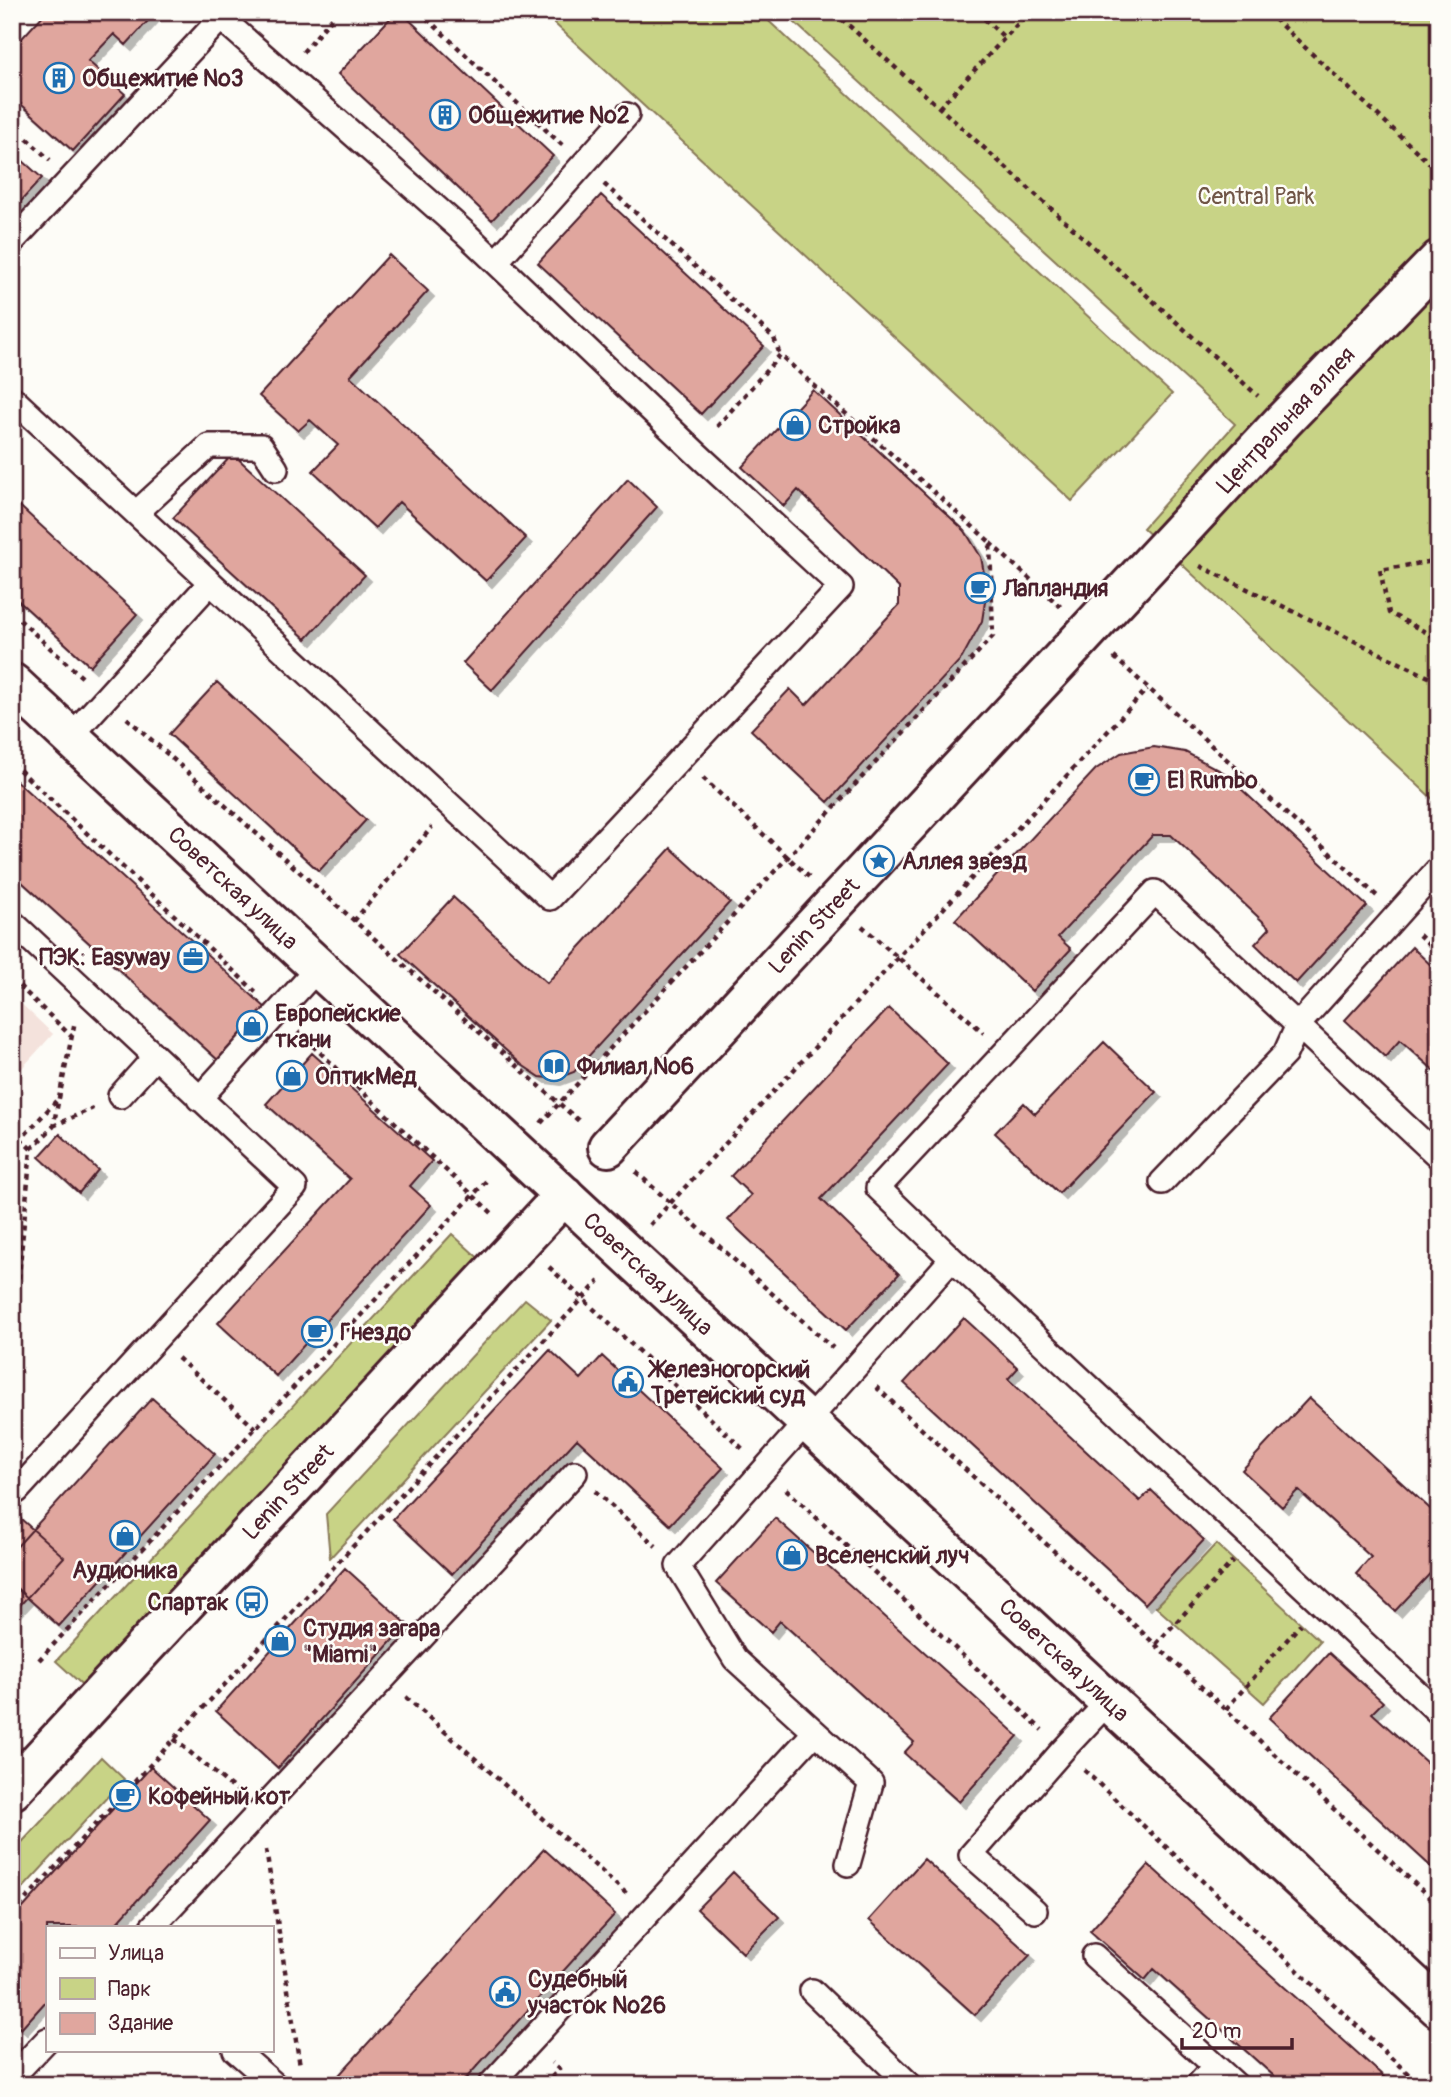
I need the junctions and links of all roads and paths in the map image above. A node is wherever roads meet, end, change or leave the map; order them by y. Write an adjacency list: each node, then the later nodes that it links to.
1 (337, 12): 7 (path)
2 (834, 12): 8 (path)
3 (977, 12): 6 (path)
4 (1029, 12): 6 (path)
5 (1266, 12): 11 (path)
6 (1005, 38): 8 (path)
7 (284, 74): 12 (lane); 15 (lane)
8 (939, 108): 16 (path)
9 (627, 115): 15 (lane)
10 (12, 125): 12 (path)
11 (1439, 172)
12 (71, 179): 13 (lane)
13 (12, 242)
14 (1439, 260): 22 (main road, Центральная аллея)
15 (496, 262): 18 (lane)
16 (1244, 384)
17 (12, 398): 20 (lane)
18 (695, 452): 21 (path); 35 (lane)
19 (276, 469): 20 (lane)
20 (136, 513): 25 (lane)
21 (989, 542): 27 (path); 28 (path)
22 (1165, 549): 24 (main road, Центральная аллея); 30 (path)
23 (1439, 560): 29 (path)
24 (1134, 582): 27 (main road, Lenin Street)
25 (210, 583): 33 (lane); 37 (lane)
26 (12, 613): 33 (path)
27 (1088, 632): 32 (path); 58 (main road, Lenin Street)
28 (993, 636)
29 (1439, 639)
30 (1439, 682)
31 (12, 683): 34 (main road, Советская улица)
32 (1147, 689): 40 (path); 44 (path)
33 (105, 698): 34 (lane); 41 (path)
34 (71, 736): 45 (main road, Советская улица)
35 (681, 758): 37 (lane); 38 (path)
36 (12, 763): 48 (path)
37 (450, 806): 41 (path)
38 (788, 857)
39 (1439, 868): 40 (lane)
40 (1398, 914): 43 (path); 49 (lane)
41 (354, 921): 58 (path)
42 (12, 922): 47 (lane)
43 (1439, 954)
44 (898, 957): 51 (path); 64 (path)
45 (318, 968): 48 (lane); 63 (main road, Советская улица)
46 (12, 979): 50 (path)
47 (81, 988): 50 (path); 52 (lane)
48 (278, 1012): 54 (lane); 65 (path)
49 (1298, 1025): 51 (lane); 61 (lane); 62 (lane)
50 (72, 1037): 55 (path)
51 (1005, 1052): 67 (lane)
52 (155, 1057): 53 (lane); 54 (lane)
53 (120, 1096): 56 (path)
54 (199, 1099): 69 (lane)
55 (58, 1100): 56 (path); 57 (path)
56 (53, 1127): 60 (path)
57 (21, 1139): 59 (path); 60 (path)
58 (608, 1147): 64 (path)
59 (12, 1149)
60 (31, 1149): 70 (path)
61 (1439, 1157)
62 (1162, 1182)
63 (564, 1195): 65 (main road, Lenin Street); 66 (main road, Советская улица)
64 (671, 1203): 66 (path); 71 (path)
65 (521, 1241): 68 (path); 88 (main road, Lenin Street)
66 (625, 1252): 68 (path); 72 (main road, Советская улица)
67 (952, 1259): 71 (lane); 77 (lane)
68 (583, 1298): 74 (path); 86 (path)
69 (156, 1338): 73 (path); 76 (lane)
70 (12, 1348)
71 (855, 1367): 72 (lane); 80 (path)
72 (806, 1422): 74 (lane); 82 (main road, Советская улица)
73 (255, 1428)
74 (764, 1469): 78 (lane); 87 (path)
75 (575, 1473): 78 (path); 81 (lane)
76 (12, 1487)
77 (1253, 1540): 79 (lane); 80 (path)
78 (678, 1566): 85 (lane)
79 (1320, 1603): 83 (path); 84 (lane)
80 (1156, 1644): 83 (path)
81 (384, 1677): 89 (lane); 93 (path)
82 (1108, 1702): 87 (lane); 98 (main road, Советская улица)
83 (1226, 1709): 91 (path)
84 (1439, 1713)
85 (815, 1732): 90 (lane); 93 (lane)
86 (174, 1739): 89 (path); 94 (path)
87 (1063, 1750): 92 (lane); 109 (path)
88 (12, 1790)
89 (260, 1811): 95 (lane); 102 (path)
90 (848, 1864)
91 (1439, 1906)
92 (1035, 1911)
93 (648, 1913): 105 (lane)
94 (12, 1914)
95 (153, 1926)
96 (1094, 1956): 101 (lane)
97 (812, 1991): 106 (lane)
98 (1439, 2008)
99 (46, 2041): 103 (lane)
100 (237, 2052): 104 (lane)
101 (1215, 2066): 107 (lane); 108 (lane)
102 (301, 2071)
103 (12, 2077)
104 (275, 2085)
105 (491, 2085)
106 (910, 2085)
107 (1198, 2085)
108 (1236, 2085)
109 (1420, 2085)

